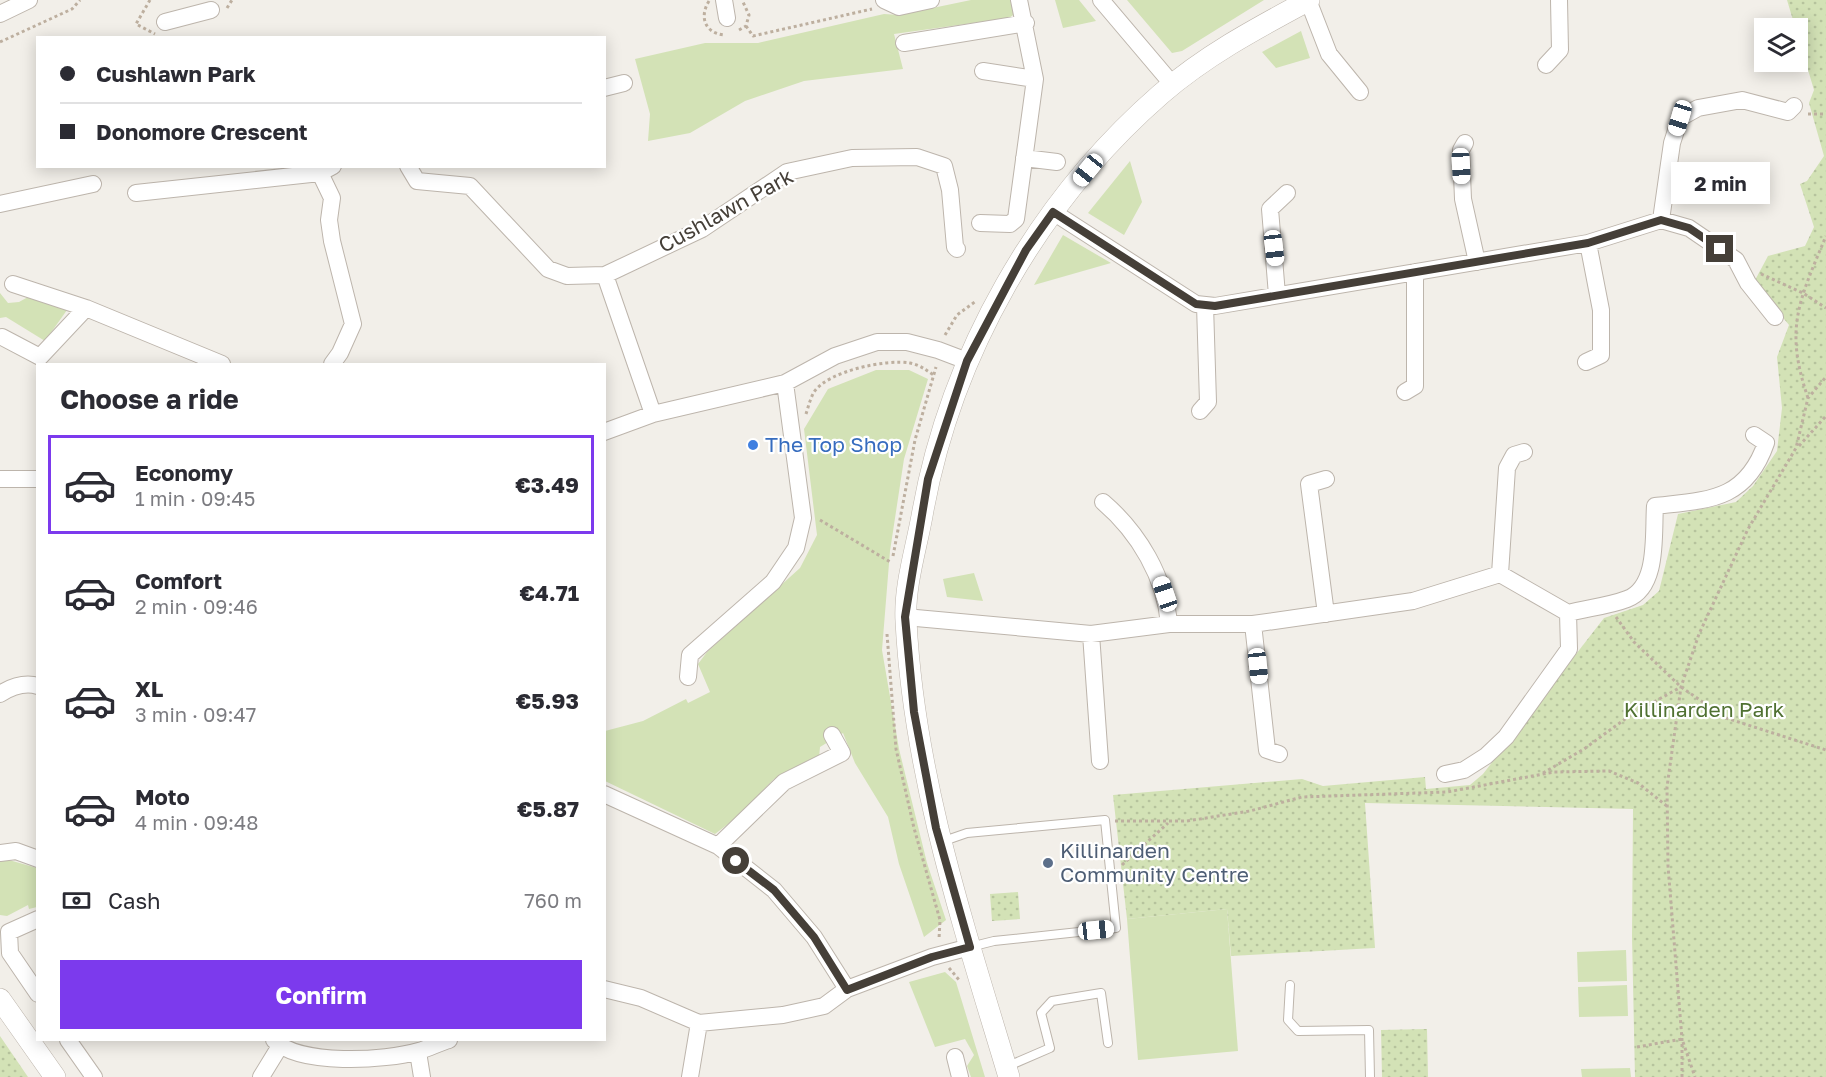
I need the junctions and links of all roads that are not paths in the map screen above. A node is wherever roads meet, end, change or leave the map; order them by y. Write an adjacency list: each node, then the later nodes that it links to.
1 (723, 0): 12 (street)
2 (884, 0): 3 (street)
3 (930, 0)
4 (1019, 0): 13 (street)
5 (1101, 0): 20 (street)
6 (1308, 0): 20 (street); 22 (street)
7 (1559, 0): 16 (street)
8 (20, 2): 11 (street)
9 (183, 8): 10 (street); 14 (street)
10 (211, 10)
11 (0, 14)
12 (727, 18)
13 (1026, 23): 15 (street); 18 (street)
14 (163, 30)
15 (904, 44)
16 (1546, 65)
17 (983, 71): 18 (street)
18 (1035, 79): 25 (street)
19 (624, 82): 21 (street)
20 (1173, 85): 33 (street)
21 (606, 87)
22 (1360, 92)
23 (1801, 110): 34 (street)
24 (1465, 143): 38 (street)
25 (1024, 158): 26 (street); 35 (street)
26 (1057, 162)
27 (409, 168): 40 (street)
28 (327, 170): 30 (street); 50 (street)
29 (93, 184): 32 (street)
30 (136, 193)
31 (1287, 193): 42 (street)
32 (0, 204)
33 (1053, 212): 43 (street); 47 (street)
34 (1661, 220): 36 (street); 45 (street)
35 (980, 224)
36 (1588, 243): 38 (street); 48 (street)
37 (957, 249): 40 (street, Cushlawn Park)
38 (1477, 262): 39 (street)
39 (1414, 272): 42 (street); 52 (street)
40 (605, 275): 54 (street)
41 (13, 284): 44 (street)
42 (1277, 295): 43 (street)
43 (1205, 304): 53 (street)
44 (86, 308): 46 (street); 49 (street)
45 (1775, 317)
46 (2, 337)
47 (967, 361): 51 (street); 65 (street)
48 (1586, 362)
49 (220, 363)
50 (333, 363)
51 (785, 383): 54 (street); 69 (street)
52 (1405, 392)
53 (1200, 411)
54 (653, 414): 55 (street)
55 (606, 431)
56 (1754, 435): 63 (street)
57 (1524, 452): 62 (street)
58 (0, 479): 59 (street)
59 (36, 479)
60 (1326, 479): 64 (street)
61 (1103, 502): 66 (street)
62 (1500, 574): 63 (street); 64 (street)
63 (1568, 613): 75 (street)
64 (1326, 614): 67 (street)
65 (905, 617): 68 (street); 77 (street)
66 (1169, 624): 67 (street); 68 (street)
67 (1253, 624): 73 (street)
68 (1091, 634): 74 (street)
69 (688, 676)
70 (36, 685): 71 (street)
71 (0, 694)
72 (832, 735): 78 (street)
73 (1279, 754)
74 (1100, 761)
75 (1445, 774)
76 (606, 795): 78 (street)
77 (940, 843): 82 (street); 82 (lane)
78 (718, 846): 85 (street)
79 (0, 854): 80 (street)
80 (36, 858)
81 (36, 920): 86 (street)
82 (970, 947): 85 (street); 95 (street)
83 (1290, 985): 102 (lane)
84 (606, 989): 88 (street)
85 (847, 990): 88 (street)
86 (36, 991)
87 (0, 999): 96 (street)
88 (699, 1023): 100 (street)
89 (69, 1041): 97 (street)
90 (446, 1041): 93 (street)
91 (277, 1043): 93 (street); 98 (street)
92 (1108, 1043): 95 (lane)
93 (418, 1052): 99 (street)
94 (955, 1057): 101 (street)
95 (1007, 1072)
96 (55, 1077)
97 (94, 1077)
98 (261, 1077)
99 (422, 1077)
100 (690, 1077)
101 (960, 1077)
102 (1370, 1077)

